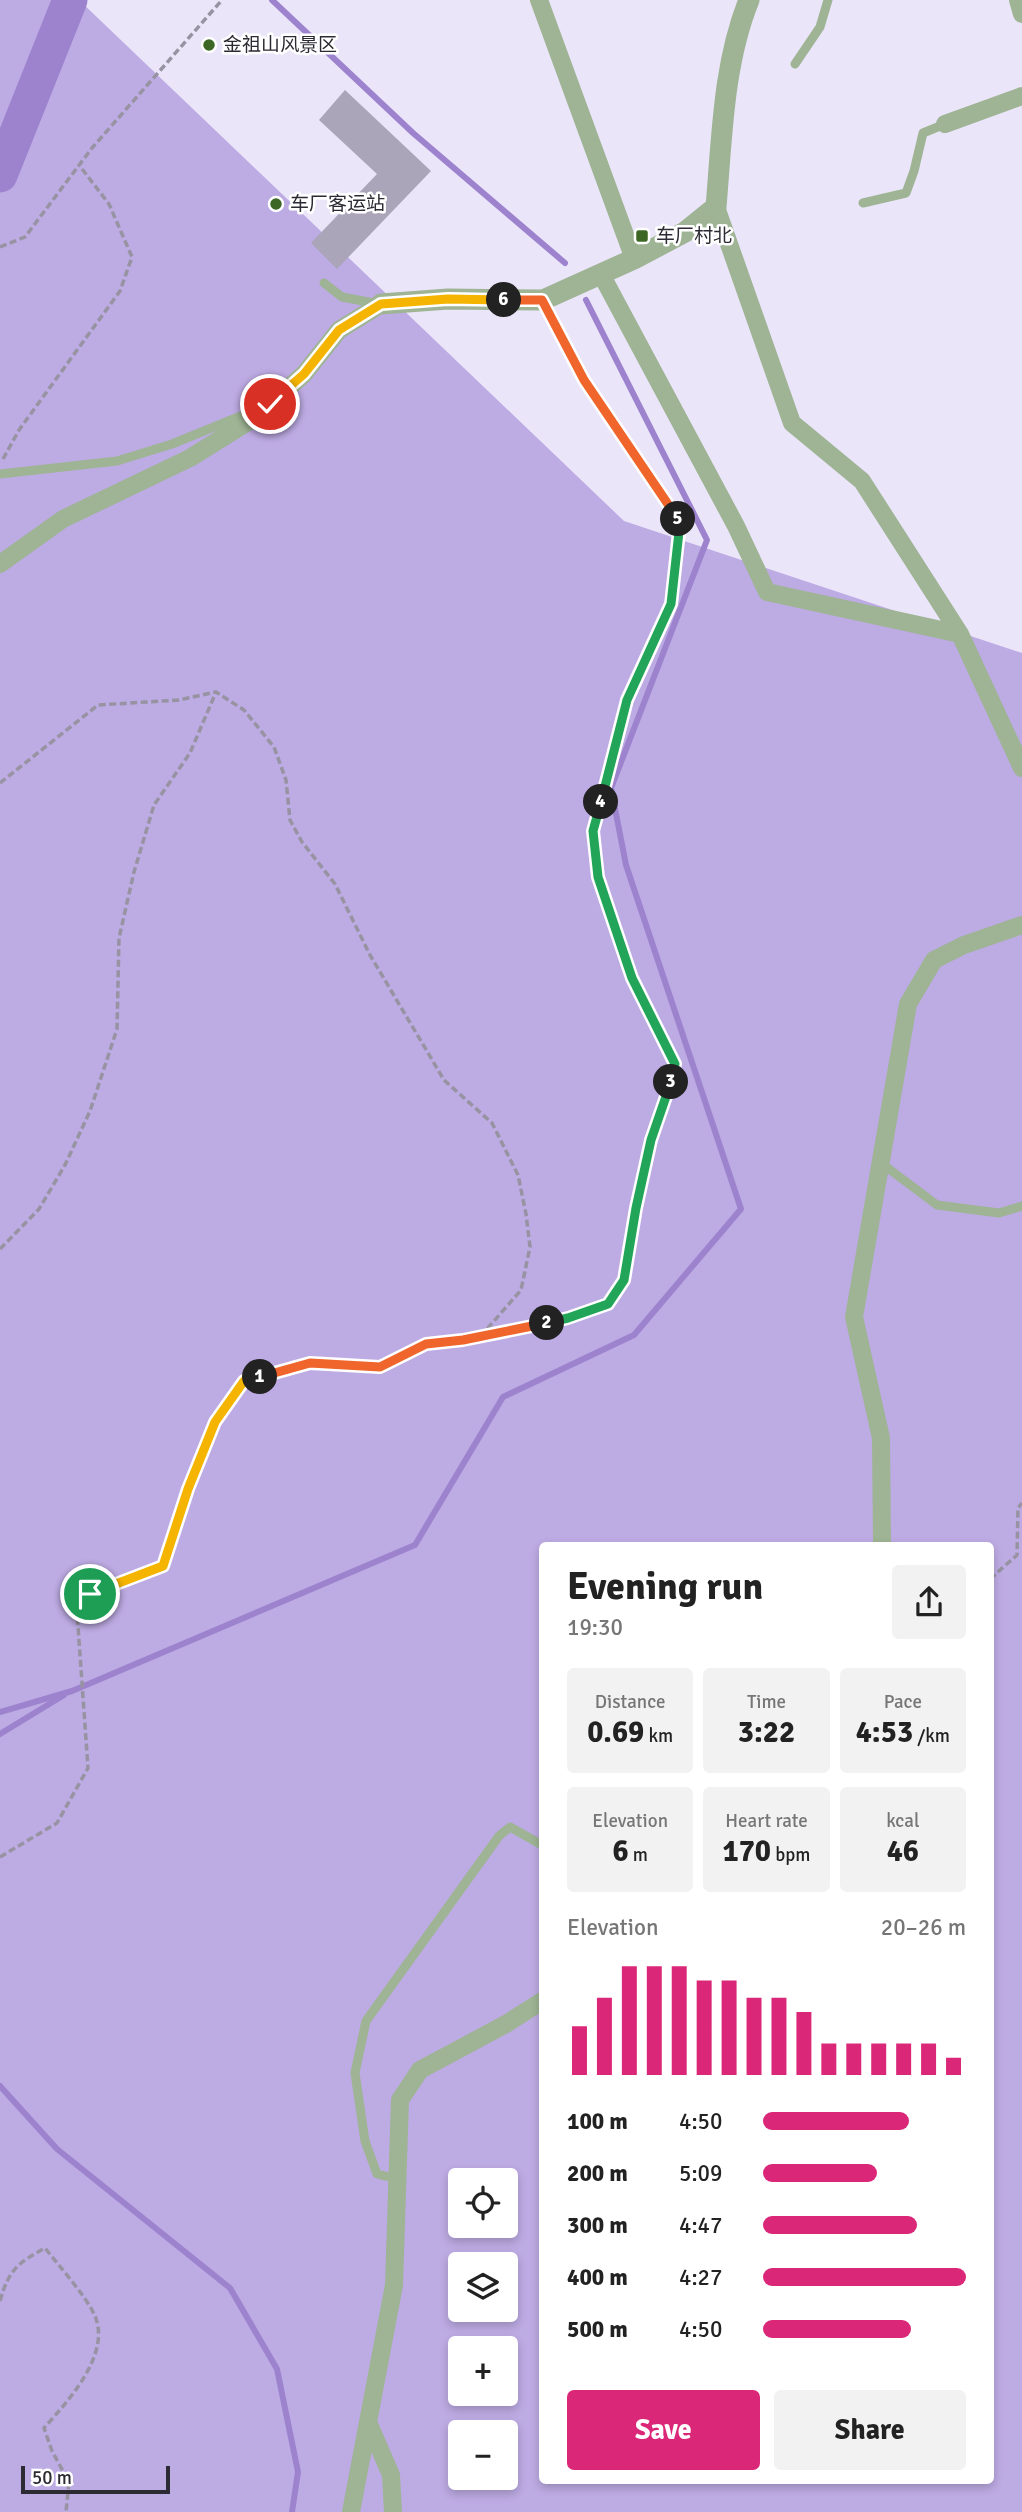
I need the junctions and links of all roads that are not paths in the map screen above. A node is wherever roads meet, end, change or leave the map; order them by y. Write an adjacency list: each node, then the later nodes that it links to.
1 (539, 0): 11 (street)
2 (749, 0): 10 (street)
3 (828, 0): 6 (lane)
4 (1018, 0): 5 (street)
5 (1022, 14)
6 (795, 64)
7 (1022, 96): 8 (street)
8 (945, 124): 9 (lane)
9 (863, 203)
10 (716, 207): 11 (street); 18 (street)
11 (634, 259): 12 (street)
12 (601, 274): 14 (street); 18 (street)
13 (324, 283): 14 (lane)
14 (381, 304): 15 (street)
15 (270, 404): 16 (lane); 17 (street)
16 (0, 474)
17 (0, 564)
18 (960, 634): 19 (street)
19 (1022, 768)
20 (1022, 925): 21 (street)
21 (881, 1163): 22 (lane); 23 (street)
22 (1022, 1206)
23 (882, 1542)
24 (539, 1843): 26 (lane)
25 (539, 2003): 26 (street)
26 (398, 2179): 27 (street)
27 (368, 2422): 28 (street); 29 (street)
28 (351, 2512)
29 (393, 2512)

